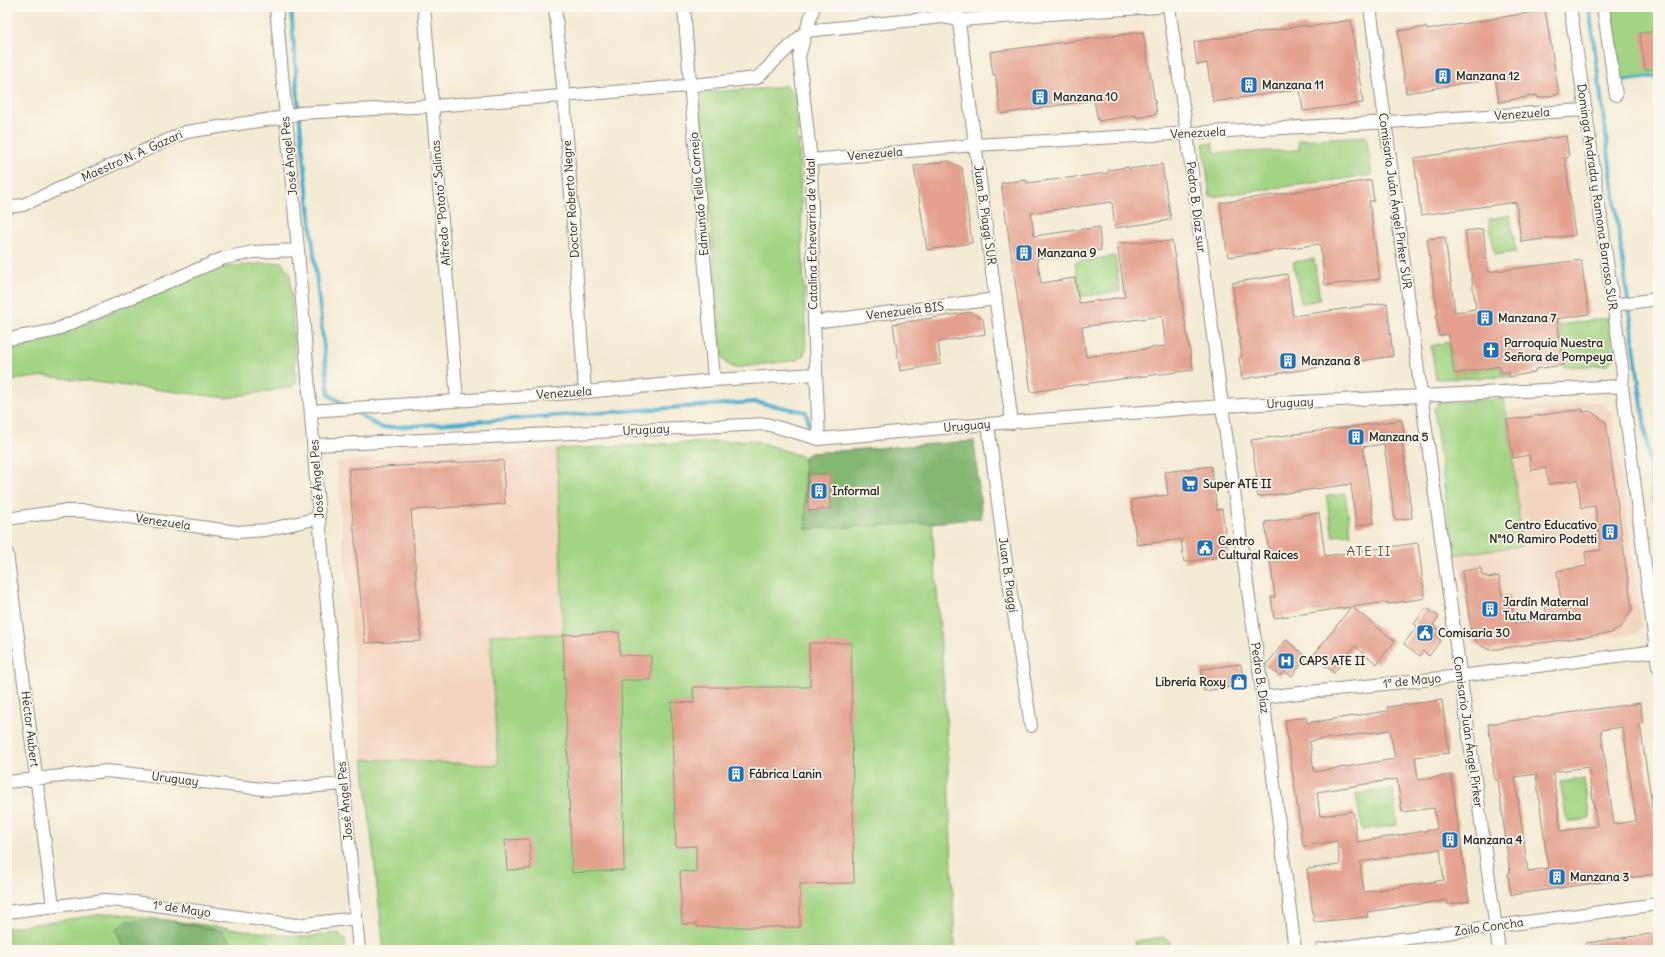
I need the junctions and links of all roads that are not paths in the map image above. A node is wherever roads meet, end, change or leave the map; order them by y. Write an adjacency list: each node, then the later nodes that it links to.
1 (276, 7): 19 (street, José Ángel Pes)
2 (424, 7): 17 (street, Alfredo "Pototo" Salinas)
3 (555, 7): 16 (street, Doctor Roberto Negre)
4 (684, 7): 14 (street, Edmundo Tello Cornejo)
5 (814, 7): 13 (street, Catalina Echevarría de Vidal)
6 (957, 7): 12 (street, Juan B. Piaggi SUR)
7 (1157, 7): 12 (street)
8 (1168, 7): 21 (street, Pedro B. Díaz sur)
9 (1370, 7): 20 (street, Comisario Juán Ángel Pirker SUR)
10 (1570, 7): 18 (street, Dominga Andrada y Ramona Barroso SUR)
11 (1603, 7): 15 (street)
12 (958, 20): 13 (street); 22 (street, Juan B. Piaggi SUR)
13 (806, 31): 14 (street, Maestro N. A. Gazari); 23 (street, Catalina Echevarría de Vidal)
14 (691, 85): 16 (street, Maestro N. A. Gazari); 32 (street, Edmundo Tello Cornejo)
15 (1616, 95)
16 (564, 96): 17 (street, Maestro N. A. Gazari); 34 (street, Doctor Roberto Negre)
17 (433, 106): 19 (street, Maestro N. A. Gazari); 36 (street, Alfredo "Pototo" Salinas)
18 (1586, 110): 20 (street, Venezuela); 28 (street, Dominga Andrada y Ramona Barroso SUR)
19 (285, 117): 24 (street, Maestro N. A. Gazari); 25 (street, José Ángel Pes)
20 (1385, 122): 21 (street, Venezuela); 35 (street, Comisario Juán Ángel Pirker SUR)
21 (1187, 134): 22 (street, Venezuela); 37 (street, Pedro B. Díaz sur)
22 (975, 145): 23 (street, Venezuela); 26 (street, Juan B. Piaggi SUR)
23 (811, 160): 29 (street, Catalina Echevarría de Vidal)
24 (7, 207)
25 (298, 250): 30 (street); 38 (street, José Ángel Pes)
26 (996, 299): 29 (street, Venezuela BIS); 39 (street, Juan B. Piaggi SUR)
27 (1658, 299): 28 (street)
28 (1613, 305): 33 (street, Dominga Andrada y Ramona Barroso SUR)
29 (814, 322): 31 (street, Catalina Echevarría de Vidal)
30 (7, 339)
31 (816, 374): 32 (street, Venezuela); 41 (street, Catalina Echevarría de Vidal)
32 (714, 380): 34 (street, Venezuela)
33 (1622, 386): 35 (street, Uruguay); 46 (street, Dominga Andrada y Ramona Barroso SUR)
34 (585, 392): 36 (street, Venezuela)
35 (1421, 396): 37 (street, Uruguay); 48 (street, Comisario Juán Ángel Pirker)
36 (457, 400): 38 (street, Venezuela)
37 (1222, 406): 39 (street, Uruguay); 49 (street, Pedro B. Díaz)
38 (311, 411): 42 (street, José Ángel Pes)
39 (1012, 423): 40 (street, Uruguay)
40 (988, 424): 41 (street, Uruguay); 50 (street, Juan B. Piaggi)
41 (819, 439): 42 (street, Uruguay)
42 (315, 445): 43 (street, José Ángel Pes)
43 (319, 518): 44 (street, Venezuela); 53 (street, José Ángel Pes)
44 (7, 519)
45 (7, 553): 51 (street, Héctor Aubert)
46 (1656, 650): 47 (street, Dominga Andrada y Ramona Barroso SUR); 48 (street, 1º de Mayo)
47 (1658, 666)
48 (1460, 676): 49 (street, 1º de Mayo); 58 (street, Comisario Juán Ángel Pirker)
49 (1263, 697): 60 (street, Pedro B. Díaz)
50 (1031, 726)
51 (36, 779): 52 (street, Uruguay); 53 (street, Uruguay); 55 (street, Héctor Aubert)
52 (7, 782)
53 (343, 784): 57 (street, José Ángel Pes)
54 (1658, 904): 58 (street, Zoilo Concha)
55 (53, 906): 56 (street, 1º de Mayo); 57 (street, 1º de Mayo)
56 (7, 912)
57 (356, 918): 59 (street, José Ángel Pes)
58 (1496, 926): 61 (street, Zoilo Concha); 62 (street, Comisario Juán Ángel Pirker)
59 (358, 950)
60 (1296, 950)
61 (1321, 950)
62 (1499, 950)

